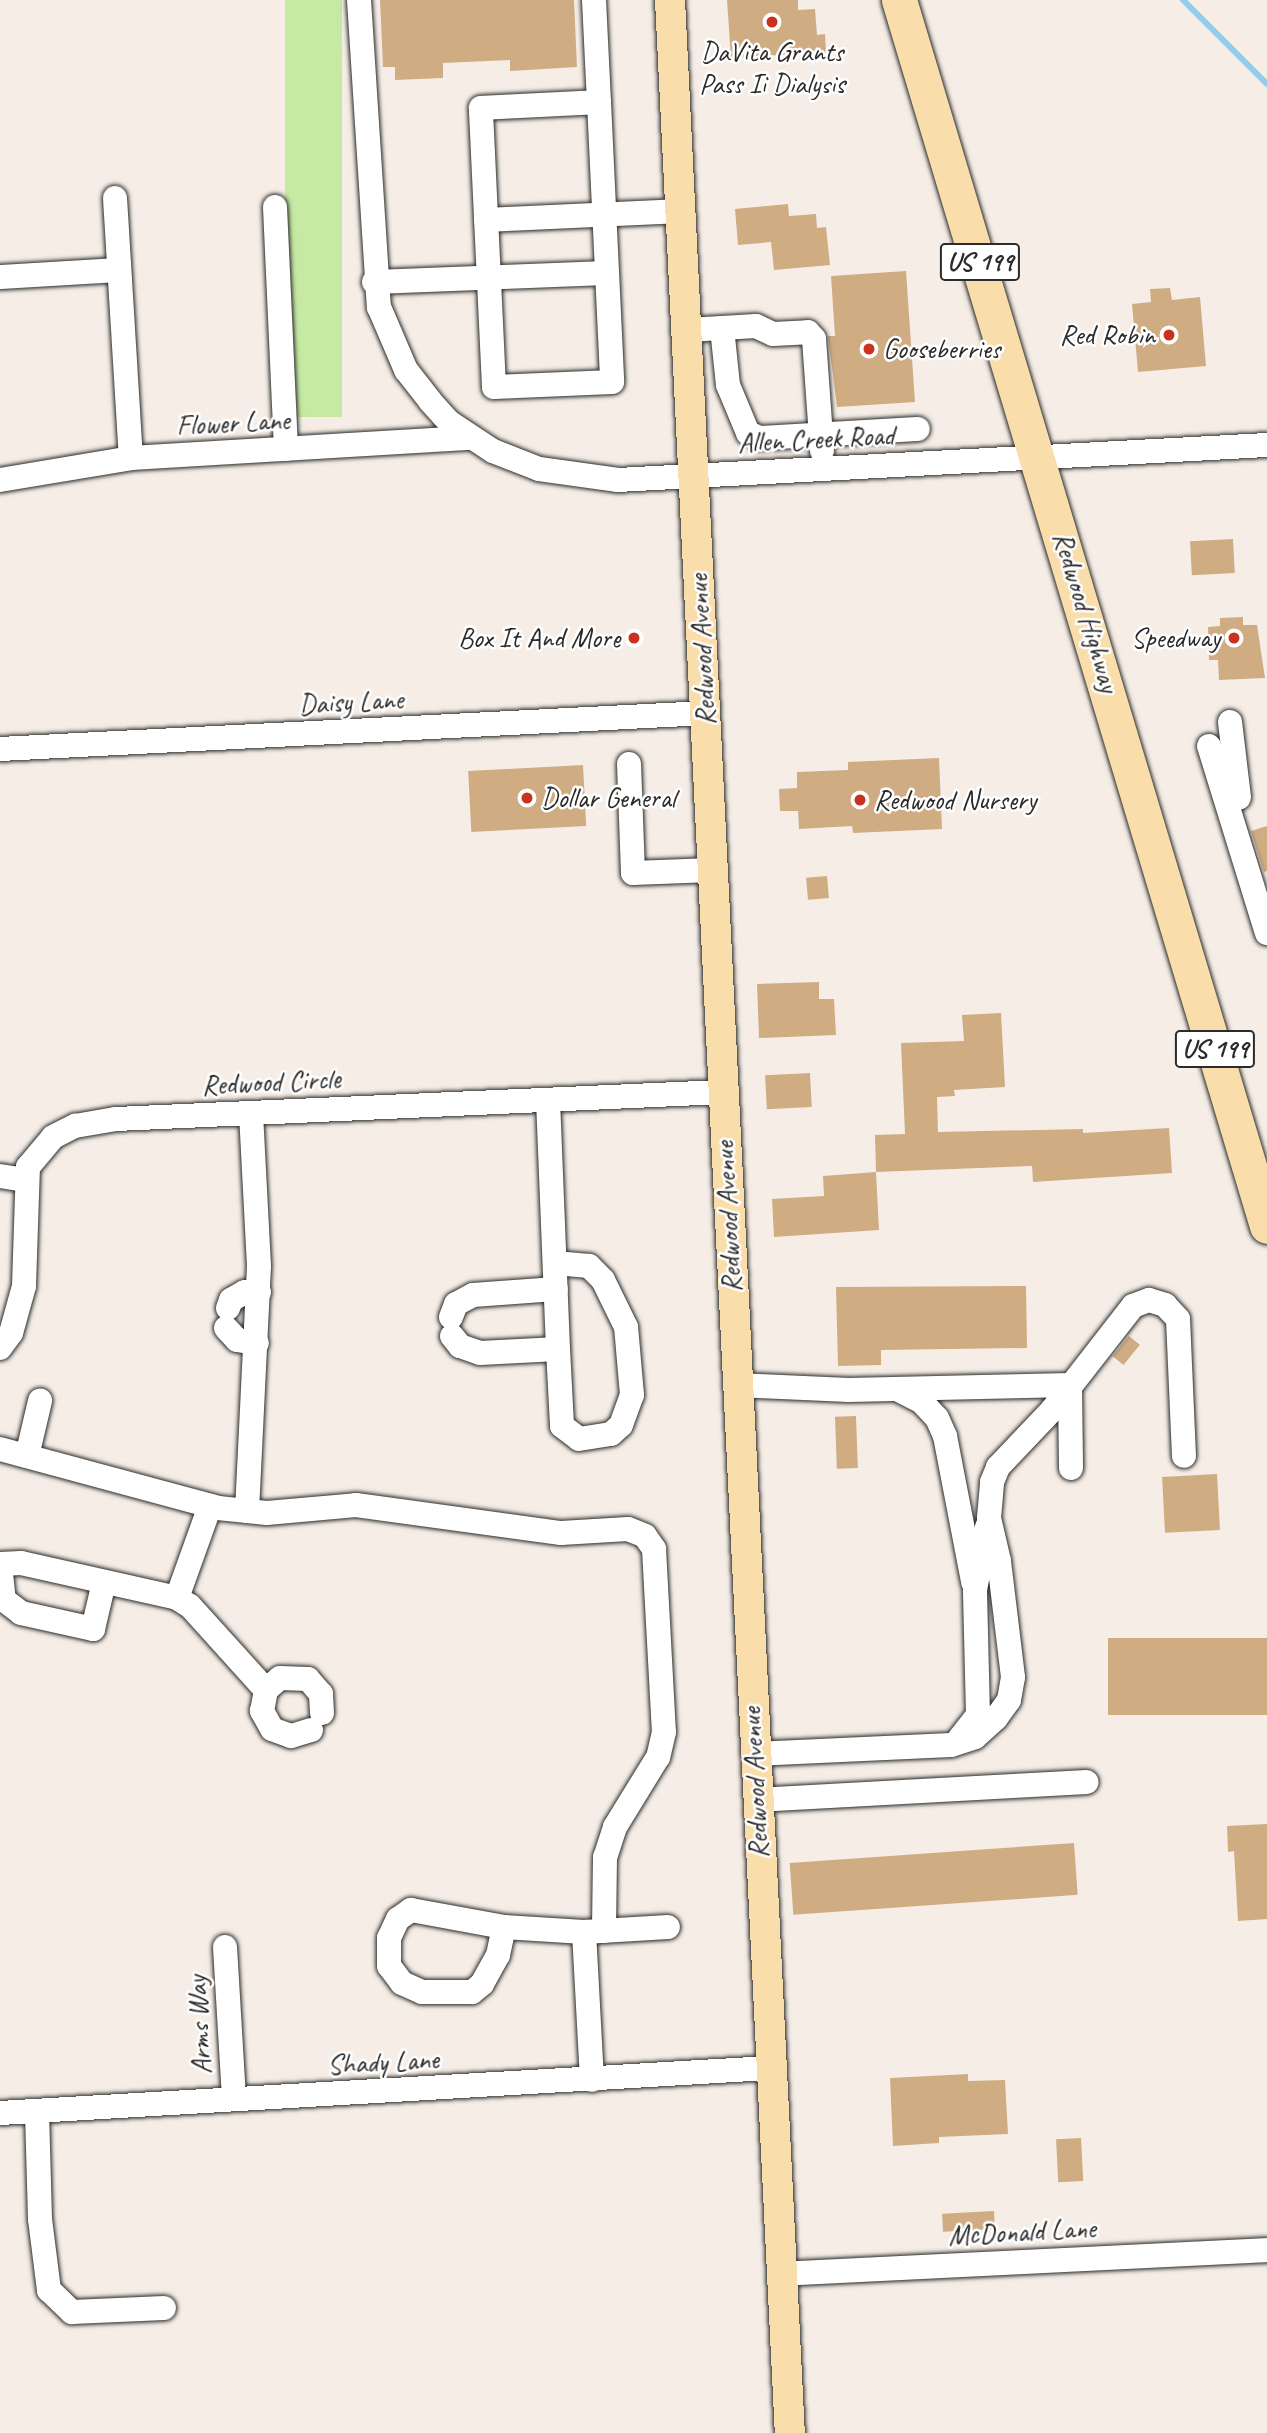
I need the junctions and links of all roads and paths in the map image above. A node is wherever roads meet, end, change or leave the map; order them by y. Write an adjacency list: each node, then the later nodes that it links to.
1 (359, 0): 15 (street, Allen Creek Road)
2 (594, 0): 5 (street)
3 (670, 0): 8 (main road, Redwood Avenue)
4 (899, 0): 23 (highway, Redwood Highway / US 199)
5 (599, 102): 9 (street); 10 (street)
6 (115, 198): 11 (street)
7 (275, 207): 22 (street)
8 (681, 211): 9 (street); 17 (main road, Redwood Avenue)
9 (604, 215): 10 (street); 12 (street)
10 (486, 220): 14 (street)
11 (119, 270): 13 (street); 24 (street)
12 (607, 273): 14 (street); 14 (street)
13 (0, 277)
14 (489, 277): 15 (street)
15 (374, 282): 20 (street, Allen Creek Road)
16 (722, 328): 17 (street); 19 (street); 19 (street)
17 (687, 330): 26 (main road, Redwood Avenue)
18 (918, 429): 19 (street)
19 (821, 435): 25 (street)
20 (470, 438): 22 (street, Flower Lane); 26 (street, Allen Creek Road)
21 (1267, 445): 23 (street, Allen Creek Road)
22 (286, 449): 24 (street, Flower Lane)
23 (1039, 456): 25 (street, Allen Creek Road); 40 (highway, Redwood Highway / US 199)
24 (131, 458): 27 (street, Flower Lane)
25 (823, 469): 26 (street, Allen Creek Road)
26 (694, 476): 28 (main road, Redwood Avenue)
27 (0, 480)
28 (705, 713): 31 (street, Daisy Lane); 33 (main road, Redwood Avenue)
29 (1230, 722): 34 (street)
30 (1209, 746): 34 (street)
31 (0, 749)
32 (629, 764): 33 (street)
33 (712, 870): 35 (main road, Redwood Avenue)
34 (1264, 922)
35 (722, 1092): 36 (street, Redwood Circle); 47 (main road, Redwood Avenue)
36 (548, 1100): 37 (street, Redwood Circle); 41 (street)
37 (251, 1113): 39 (street, Redwood Circle); 43 (street)
38 (0, 1176): 39 (street)
39 (25, 1180): 45 (street, Redwood Circle)
40 (1267, 1226)
41 (555, 1263): 42 (street); 46 (street)
42 (556, 1289): 46 (street); 46 (street)
43 (259, 1292): 44 (street); 44 (street)
44 (257, 1343): 56 (street)
45 (0, 1348)
46 (558, 1349)
47 (736, 1385): 49 (street); 64 (main road, Redwood Avenue)
48 (1070, 1385): 49 (street); 53 (street); 54 (street); 57 (street)
49 (897, 1388): 60 (street)
50 (40, 1401): 52 (street)
51 (0, 1449): 52 (street)
52 (27, 1456): 55 (street)
53 (1184, 1456)
54 (1071, 1468)
55 (210, 1506): 56 (street); 61 (street)
56 (247, 1511): 69 (street)
57 (989, 1518): 60 (street); 63 (street)
58 (0, 1564): 59 (street); 59 (street)
59 (104, 1582): 61 (street)
60 (975, 1590): 63 (street)
61 (177, 1598): 62 (street)
62 (266, 1690): 62 (street)
63 (951, 1745): 64 (street)
64 (754, 1754): 66 (main road, Redwood Avenue)
65 (1087, 1782): 66 (street)
66 (756, 1800): 71 (main road, Redwood Avenue)
67 (503, 1927): 67 (street); 69 (street)
68 (668, 1927): 69 (street)
69 (594, 1932): 72 (street)
70 (225, 1947): 73 (street, Arms Way)
71 (769, 2068): 72 (street, Shady Lane); 77 (main road, Redwood Avenue)
72 (592, 2080): 73 (street, Shady Lane)
73 (234, 2099): 74 (street, Shady Lane)
74 (37, 2112): 75 (street, Shady Lane); 78 (street)
75 (0, 2113)
76 (1267, 2250): 77 (street, McDonald Lane)
77 (780, 2274): 79 (main road, Redwood Avenue)
78 (164, 2308)
79 (790, 2433)

